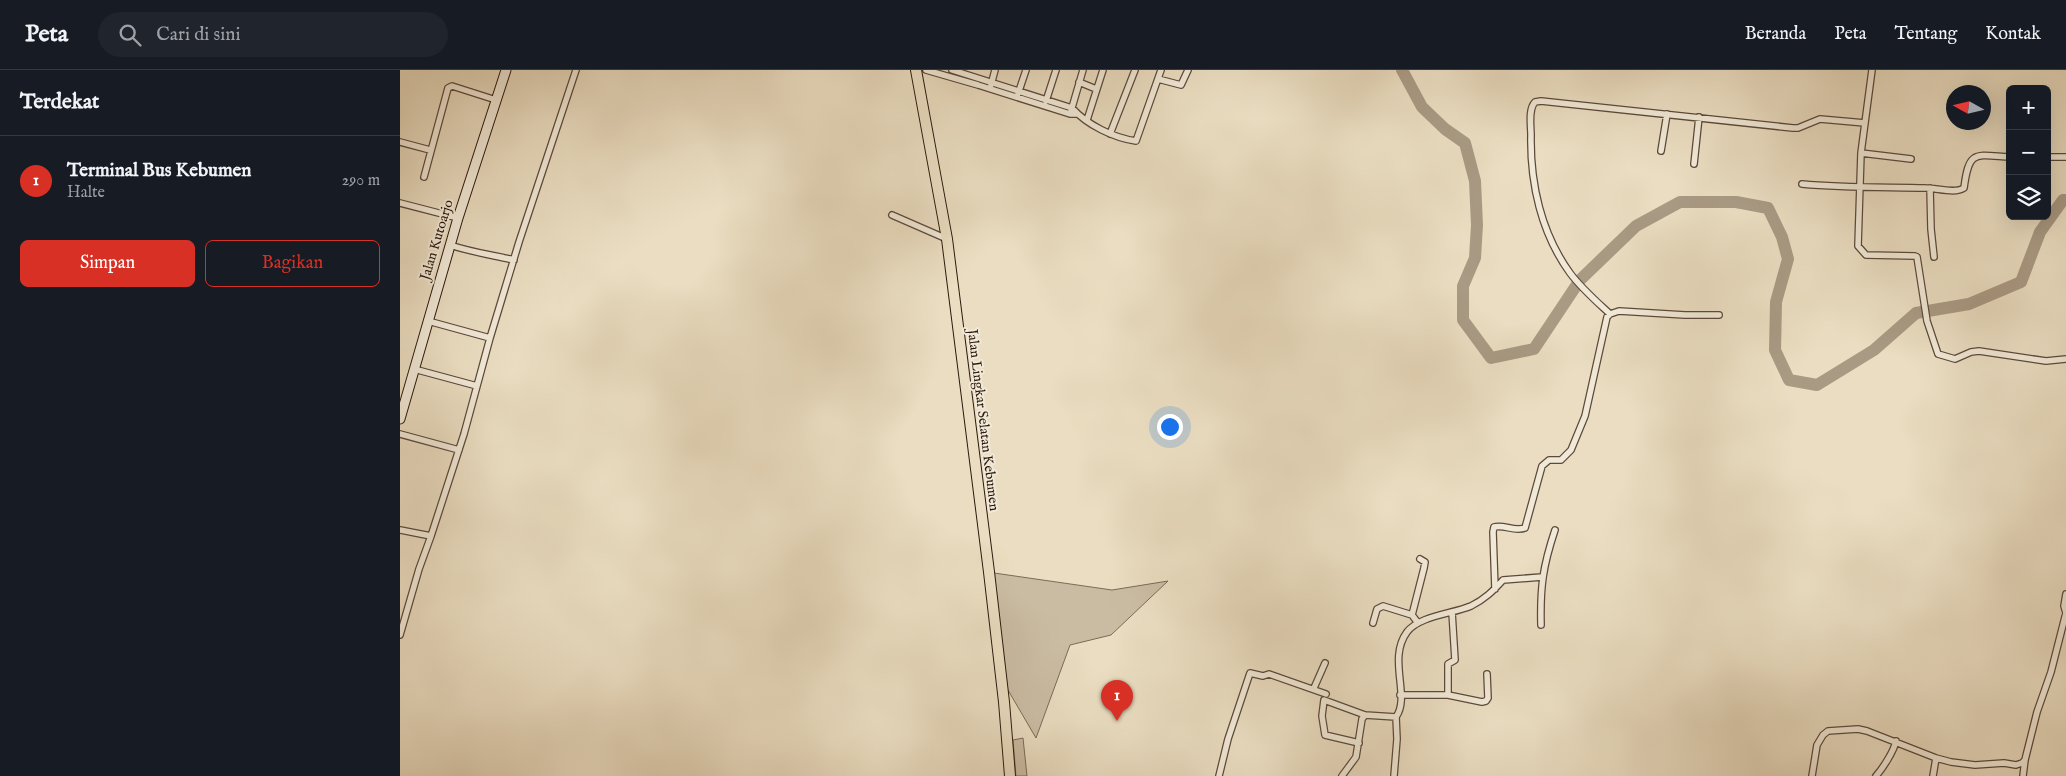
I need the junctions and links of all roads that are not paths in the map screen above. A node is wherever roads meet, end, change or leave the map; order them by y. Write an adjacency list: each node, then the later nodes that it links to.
1 (504, 70): 21 (main road, Jalan Kutoarjo)
2 (576, 70): 48 (street)
3 (916, 70): 45 (highway, Jalan Lingkar Selatan Kebumen)
4 (926, 70): 15 (street)
5 (952, 70): 15 (street)
6 (995, 70): 18 (street)
7 (1026, 70): 20 (street)
8 (1056, 70): 22 (street)
9 (1083, 70): 17 (street)
10 (1103, 70): 19 (street)
11 (1135, 70): 28 (street)
12 (1161, 70): 16 (street)
13 (1188, 70): 16 (street)
14 (1872, 70): 27 (street)
15 (964, 77): 18 (street)
16 (1158, 79): 28 (street)
17 (1079, 82): 19 (street); 23 (street)
18 (990, 85): 20 (street)
19 (1096, 89): 26 (street)
20 (1018, 94): 22 (street)
21 (496, 100): 30 (street); 44 (main road, Jalan Kutoarjo)
22 (1045, 102): 23 (street)
23 (1071, 111): 26 (street)
24 (1668, 114): 25 (street); 31 (street); 49 (street)
25 (1699, 117): 27 (street); 37 (street)
26 (1087, 120): 28 (street)
27 (1865, 123): 32 (street)
28 (1110, 134)
29 (400, 142): 30 (street)
30 (430, 150): 38 (street)
31 (1661, 150)
32 (1861, 153): 36 (street); 40 (street)
33 (2006, 157): 41 (street)
34 (2066, 157): 35 (street)
35 (2051, 158)
36 (1911, 159)
37 (1694, 164)
38 (424, 178)
39 (1802, 184): 40 (street)
40 (1860, 187): 41 (street); 53 (street)
41 (1930, 188): 47 (street)
42 (400, 203): 44 (street)
43 (892, 215): 45 (street)
44 (458, 218): 46 (main road, Jalan Kutoarjo)
45 (947, 239): 85 (highway, Jalan Lingkar Selatan Kebumen)
46 (450, 244): 48 (street); 51 (main road, Jalan Kutoarjo)
47 (1934, 257)
48 (514, 260): 52 (street)
49 (1610, 314): 50 (street); 64 (street)
50 (1719, 315)
51 (428, 321): 52 (street); 54 (main road, Jalan Kutoarjo)
52 (490, 338): 55 (street)
53 (2066, 359)
54 (414, 369): 55 (street); 56 (main road, Jalan Kutoarjo)
55 (477, 386): 58 (street)
56 (400, 419)
57 (400, 434): 58 (street)
58 (459, 450): 61 (street)
59 (400, 530): 61 (street)
60 (1555, 530): 63 (street)
61 (431, 536): 72 (street)
62 (1420, 559): 68 (street)
63 (1542, 578): 64 (street); 71 (street)
64 (1496, 590): 66 (street)
65 (2066, 594): 67 (street)
66 (1452, 612): 69 (street); 77 (street)
67 (2066, 613): 84 (street)
68 (1412, 616): 69 (street); 70 (street)
69 (1418, 623): 76 (street)
70 (1374, 624)
71 (1542, 624)
72 (400, 635)
73 (1325, 662): 75 (street)
74 (1487, 674): 77 (street)
75 (1314, 688): 78 (street); 86 (street)
76 (1400, 695): 77 (street); 80 (street)
77 (1448, 695)
78 (1326, 696): 79 (street); 82 (street)
79 (1365, 715): 80 (street); 82 (street)
80 (1396, 717): 88 (street)
81 (1896, 741): 83 (street); 89 (street); 90 (street)
82 (1359, 743): 87 (street)
83 (1936, 758): 84 (street); 91 (street)
84 (2025, 760): 92 (street)
85 (1010, 776)
86 (1219, 776)
87 (1342, 776)
88 (1394, 776)
89 (1812, 776)
90 (1876, 776)
91 (1933, 776)
92 (2023, 776)

